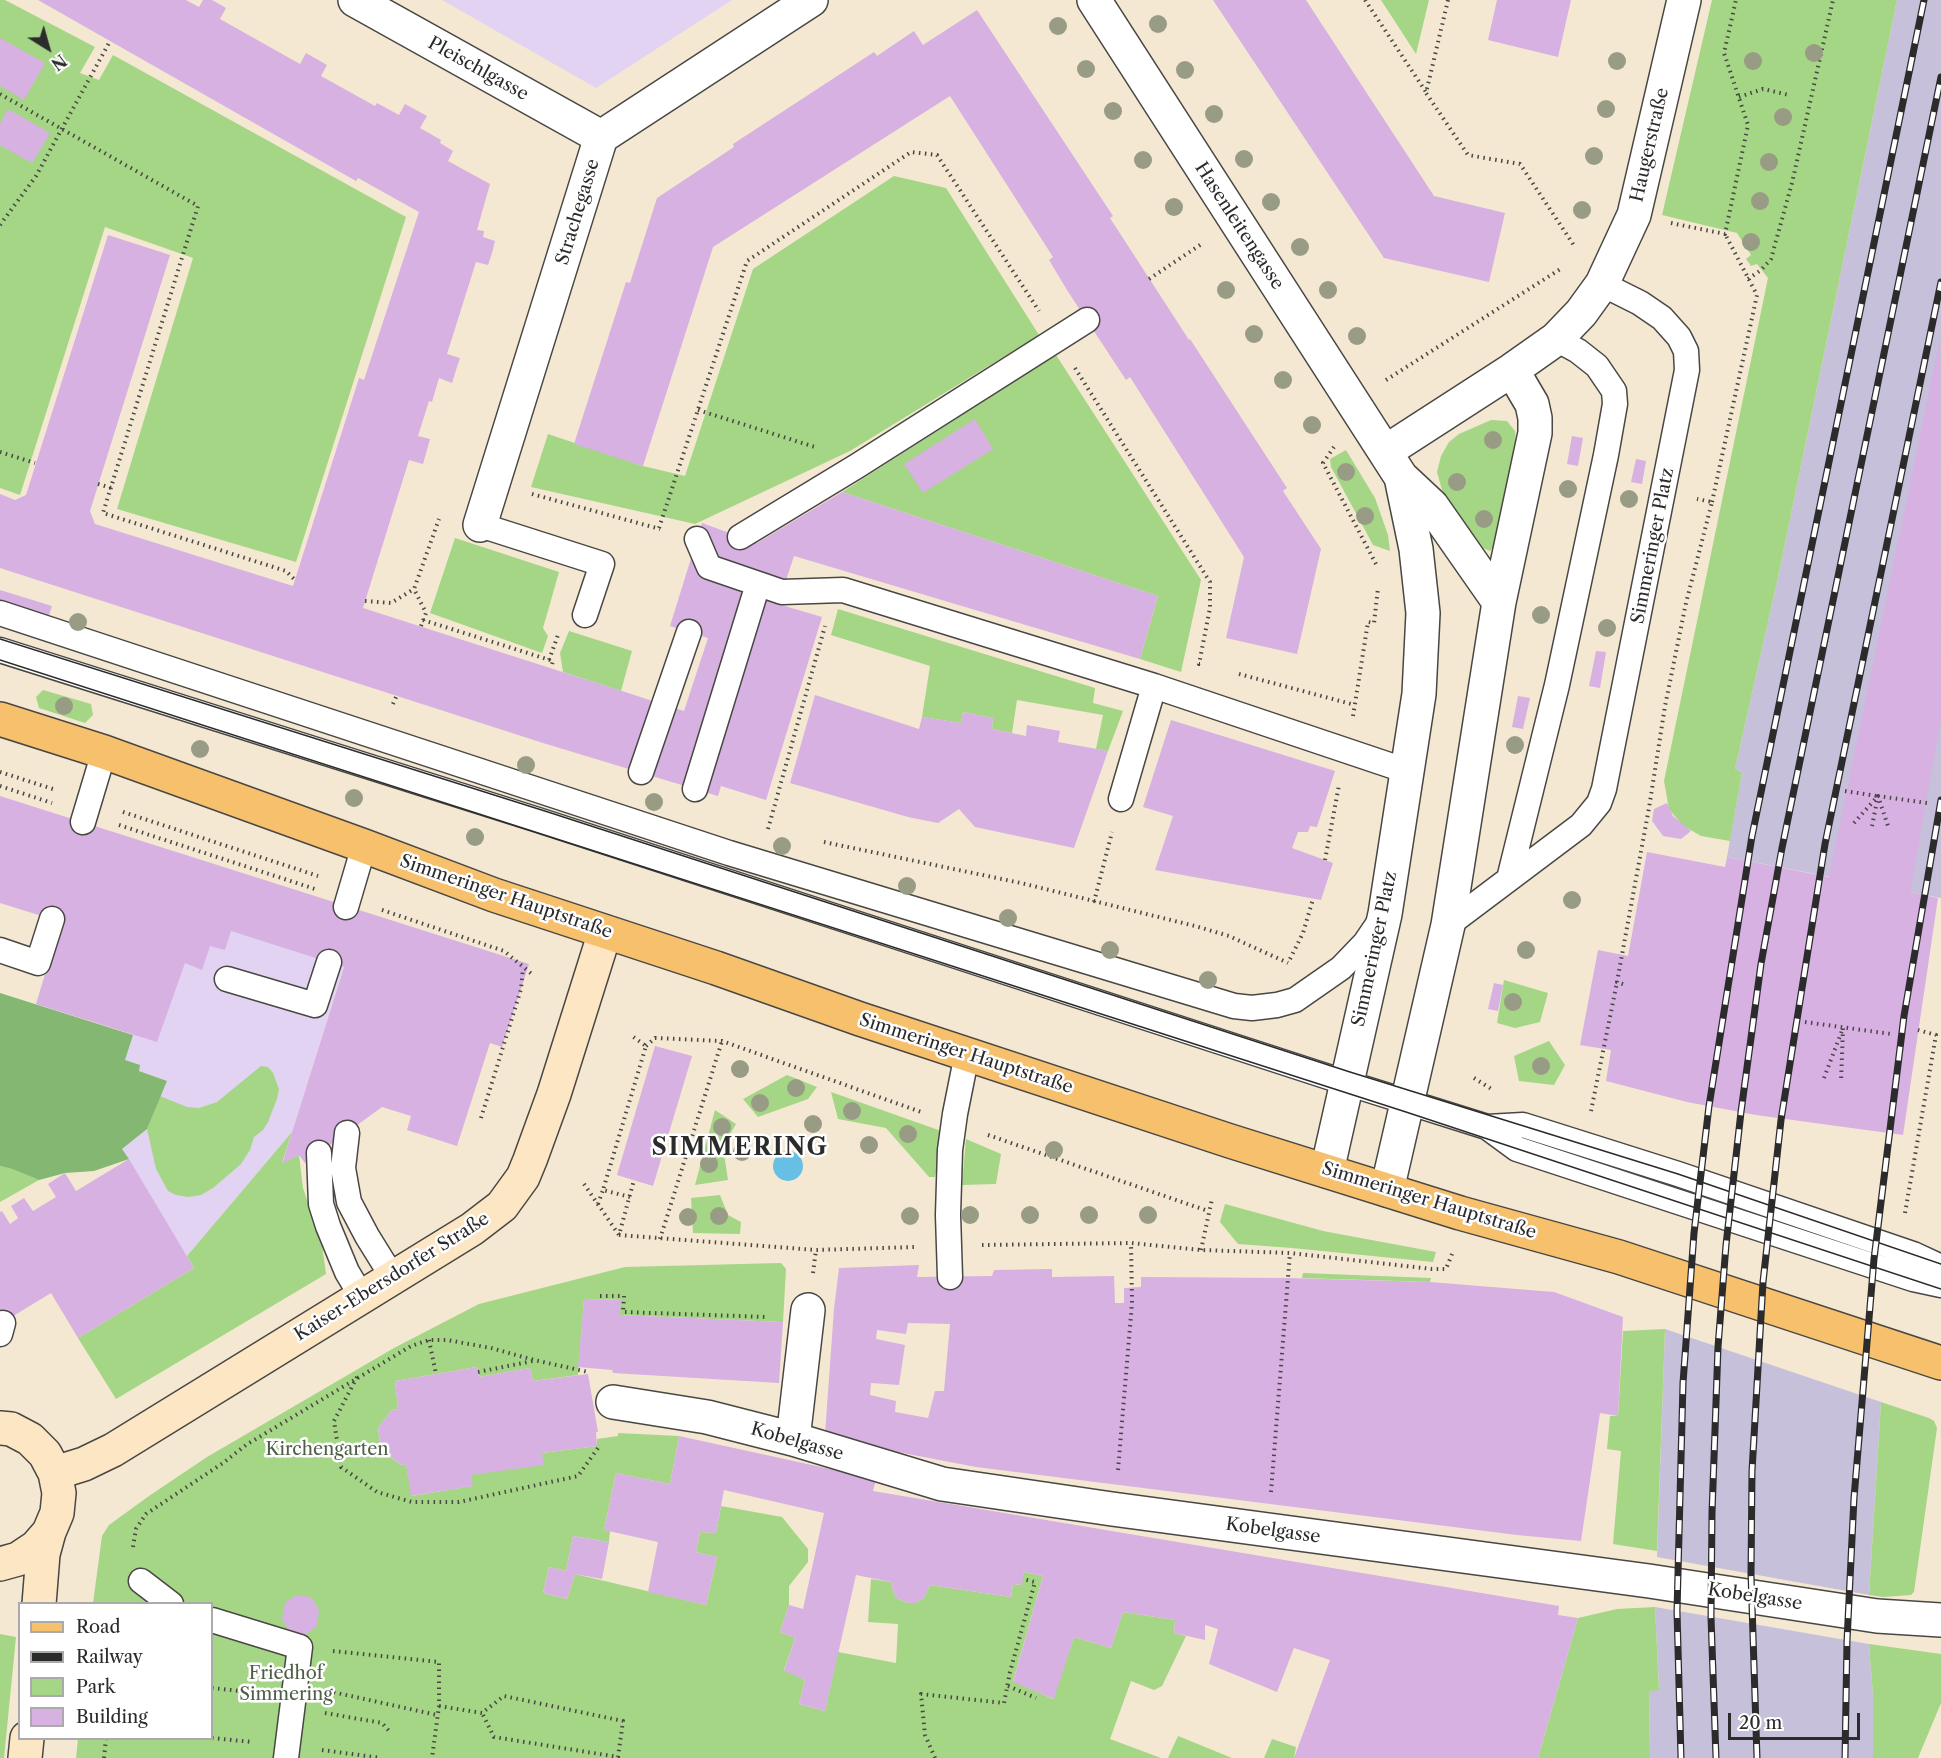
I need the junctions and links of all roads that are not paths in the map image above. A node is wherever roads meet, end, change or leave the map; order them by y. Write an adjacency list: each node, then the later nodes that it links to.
1 (355, 0): 5 (street, Pleischlgasse)
2 (811, 0): 5 (street, Strachegasse)
3 (1094, 0): 10 (street, Hasenleitengasse)
4 (1684, 0): 6 (street, Haugerstraße)
5 (601, 137): 11 (street, Strachegasse)
6 (1602, 284): 8 (street); 29 (lane, Simmeringer Platz)
7 (1087, 320): 12 (lane)
8 (1556, 339): 9 (street); 29 (lane)
9 (1512, 370): 10 (street); 15 (street)
10 (1393, 464): 15 (street); 24 (street, Simmeringer Platz)
11 (480, 525): 17 (lane)
12 (740, 537)
13 (697, 539): 14 (lane)
14 (758, 584): 20 (lane); 25 (lane)
15 (1499, 602): 33 (street)
16 (0, 613): 31 (lane)
17 (585, 615)
18 (689, 632): 23 (lane)
19 (0, 650): 39 (lane)
20 (1154, 686): 24 (lane); 26 (lane)
21 (0, 718): 22 (main road, Simmeringer Hauptstraße)
22 (104, 752): 27 (lane); 28 (main road, Simmeringer Hauptstraße)
23 (641, 771)
24 (1407, 771): 31 (street, Simmeringer Platz)
25 (695, 789)
26 (1121, 799)
27 (84, 818)
28 (364, 846): 30 (lane); 34 (main road, Simmeringer Hauptstraße)
29 (1509, 879): 33 (lane, Simmeringer Platz)
30 (347, 903)
31 (1385, 914): 39 (street, Simmeringer Platz)
32 (52, 919): 35 (lane)
33 (1448, 925): 40 (street)
34 (605, 932): 38 (main road, Simmeringer Hauptstraße); 48 (main road, Kaiser-Ebersdorfer Straße)
35 (0, 950)
36 (329, 962): 37 (lane)
37 (227, 979)
38 (967, 1054): 44 (main road, Simmeringer Hauptstraße); 47 (lane)
39 (1347, 1083): 40 (lane); 44 (street, Simmeringer Platz)
40 (1408, 1102): 41 (lane); 45 (street)
41 (1487, 1126): 46 (lane); 49 (lane)
42 (347, 1133): 48 (lane)
43 (319, 1153): 50 (lane)
44 (1327, 1171): 45 (main road, Simmeringer Hauptstraße)
45 (1387, 1190): 52 (main road, Simmeringer Hauptstraße)
46 (1941, 1267)
47 (950, 1277)
48 (393, 1278): 50 (main road, Kaiser-Ebersdorfer Straße)
49 (1941, 1285)
50 (362, 1297): 56 (main road, Kaiser-Ebersdorfer Straße)
51 (808, 1310): 55 (street)
52 (1941, 1363)
53 (614, 1402): 55 (street, Kobelgasse)
54 (0, 1428): 56 (main road)
55 (793, 1439): 63 (street, Kobelgasse)
56 (56, 1473): 57 (main road)
57 (49, 1532): 58 (main road); 60 (main road)
58 (0, 1564)
59 (141, 1581): 61 (lane)
60 (39, 1602)
61 (168, 1602)
62 (213, 1620): 65 (lane)
63 (1941, 1620)
64 (27, 1740): 66 (main road)
65 (286, 1752)
66 (25, 1758)

